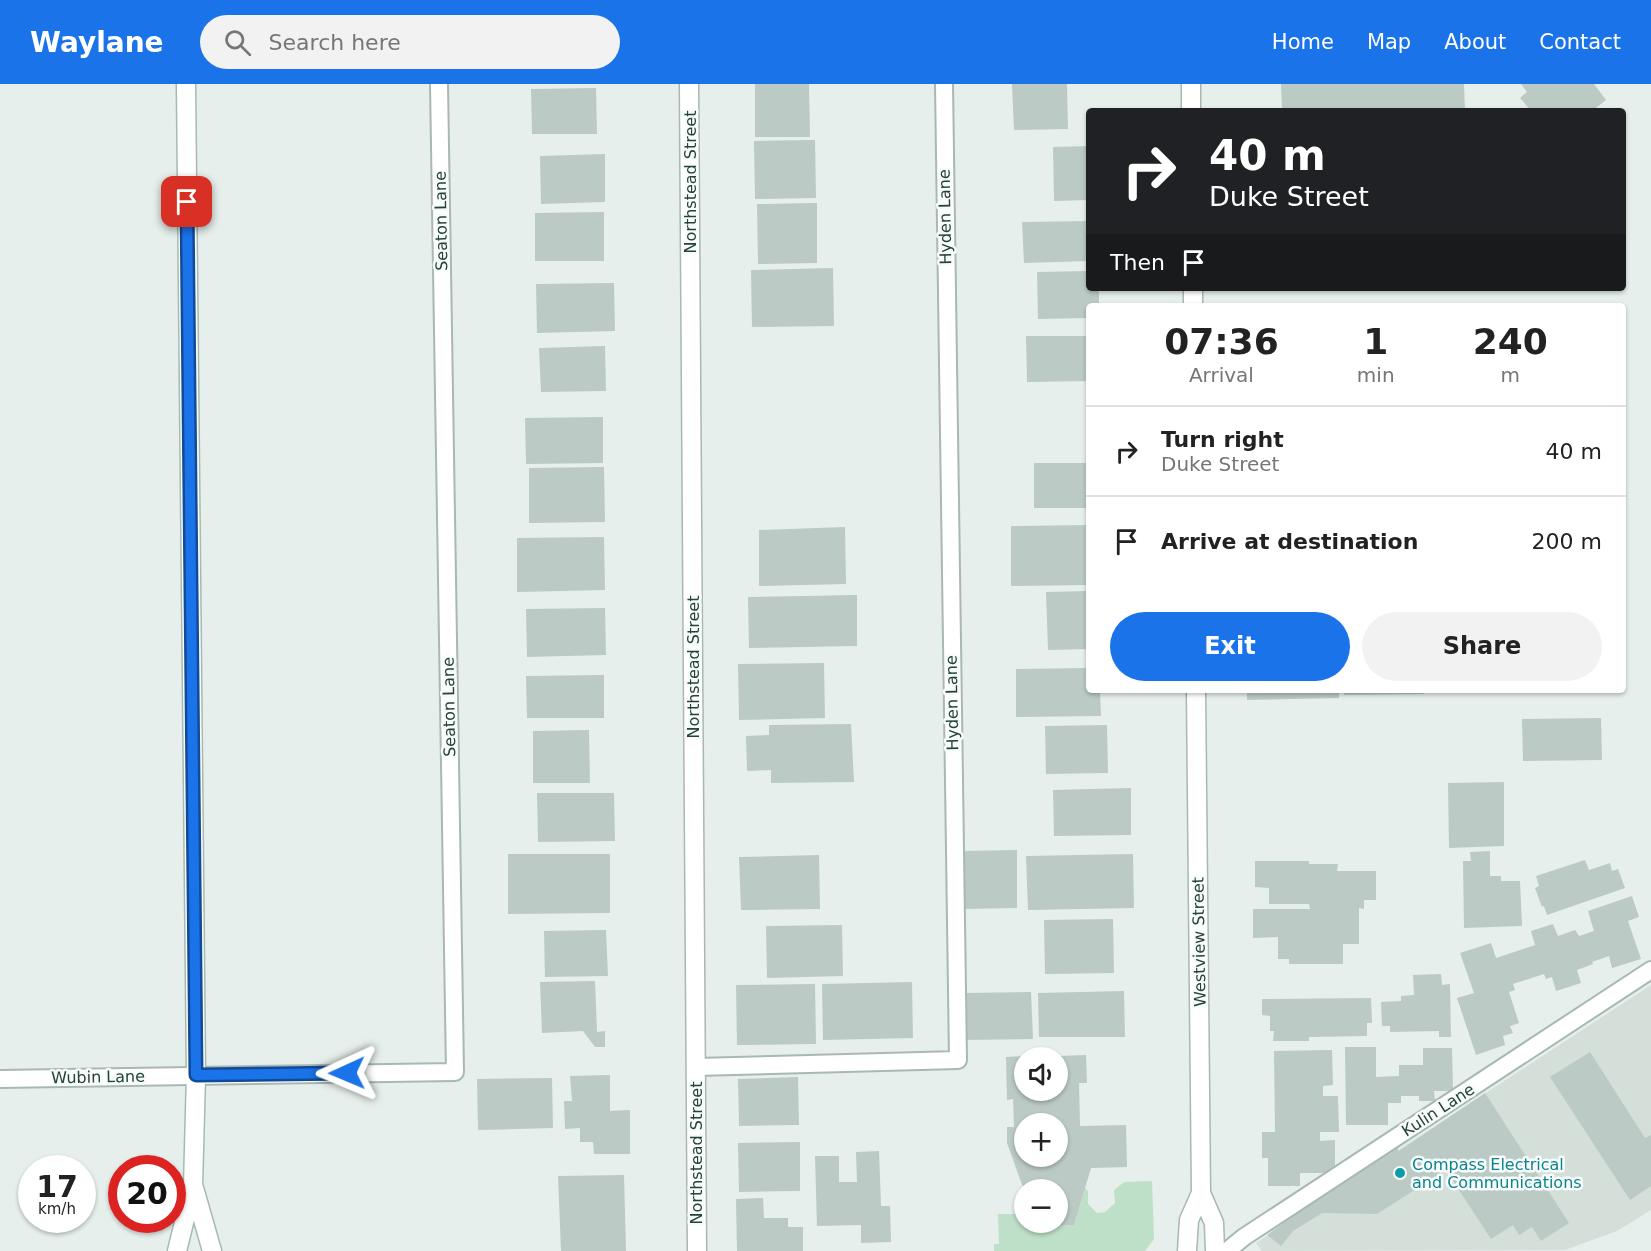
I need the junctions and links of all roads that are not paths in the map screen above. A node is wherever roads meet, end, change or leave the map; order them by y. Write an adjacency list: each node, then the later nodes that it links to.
1 (186, 84): 10 (street)
2 (439, 84): 10 (lane, Seaton Lane)
3 (689, 84): 9 (street, Northstead Street)
4 (944, 84): 9 (lane, Hyden Lane)
5 (1191, 84): 6 (street)
6 (1191, 108)
7 (1196, 693): 13 (street, Westview Street)
8 (1651, 970): 19 (lane, Kulin Lane)
9 (696, 1067): 16 (street, Northstead Street)
10 (196, 1075): 11 (lane, Wubin Lane); 12 (street)
11 (0, 1079)
12 (193, 1186): 14 (street); 15 (street)
13 (1201, 1193): 17 (street, Westview Street); 18 (street, Westview Street)
14 (177, 1251)
15 (212, 1251)
16 (697, 1251)
17 (1187, 1251)
18 (1215, 1251)
19 (1227, 1251)

